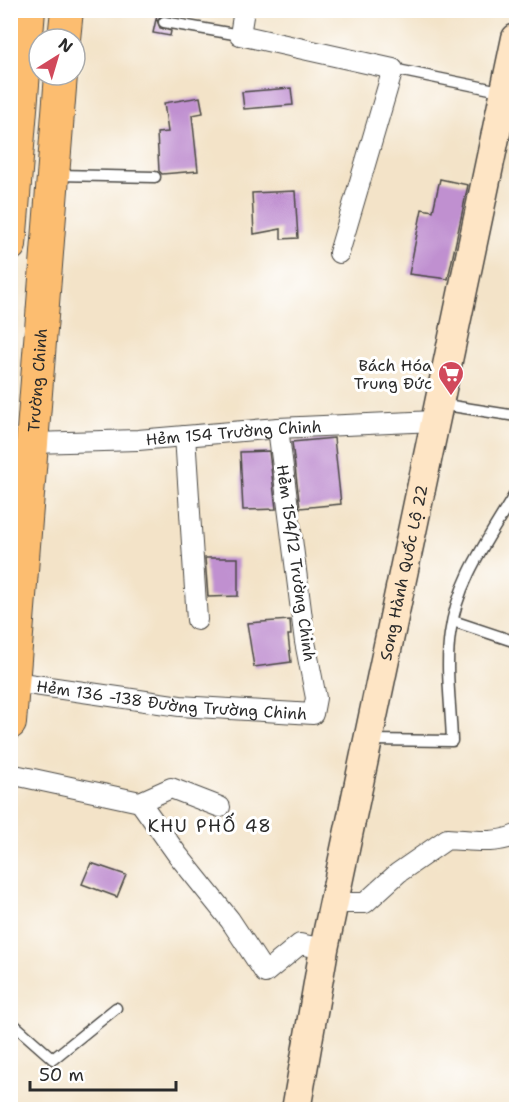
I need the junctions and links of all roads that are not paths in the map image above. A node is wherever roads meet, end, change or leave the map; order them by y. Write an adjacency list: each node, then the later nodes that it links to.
1 (29, 10): 13 (main road)
2 (67, 10): 5 (main road)
3 (244, 10): 6 (street)
4 (164, 22): 6 (lane)
5 (65, 27)
6 (240, 35): 8 (street)
7 (516, 38): 10 (street, Song Hành Quốc Lộ 22)
8 (393, 69): 10 (lane); 14 (street)
9 (60, 87): 11 (main road, Trường Chinh)
10 (505, 92): 15 (street, Song Hành Quốc Lộ 22)
11 (53, 175): 12 (lane); 19 (main road, Trường Chinh)
12 (154, 177)
13 (10, 245)
14 (339, 253)
15 (437, 413): 16 (lane); 17 (street, Hẻm 154 Trường Chinh); 27 (street, Song Hành Quốc Lộ 22)
16 (516, 416)
17 (278, 429): 18 (street, Hẻm 154 Trường Chinh); 25 (street, Hẻm 154/12 Trường Chinh)
18 (185, 436): 19 (street, Hẻm 154 Trường Chinh); 21 (street)
19 (33, 443): 24 (main road, Trường Chinh)
20 (516, 492): 22 (lane)
21 (197, 620)
22 (453, 621): 23 (lane); 27 (lane)
23 (516, 642)
24 (14, 682): 25 (street, Hẻm 136 -138 Đường Trường Chinh); 26 (main road, Trường Chinh)
25 (316, 698)
26 (10, 723)
27 (368, 740): 32 (street, Song Hành Quốc Lộ 22)
28 (10, 774): 29 (street)
29 (140, 802): 30 (street); 33 (street)
30 (220, 807)
31 (516, 835): 32 (street)
32 (334, 903): 33 (street, Song Hành Quốc Lộ 22)
33 (324, 950): 36 (street, Song Hành Quốc Lộ 22)
34 (116, 1008): 35 (lane)
35 (10, 1021)
36 (296, 1110)

